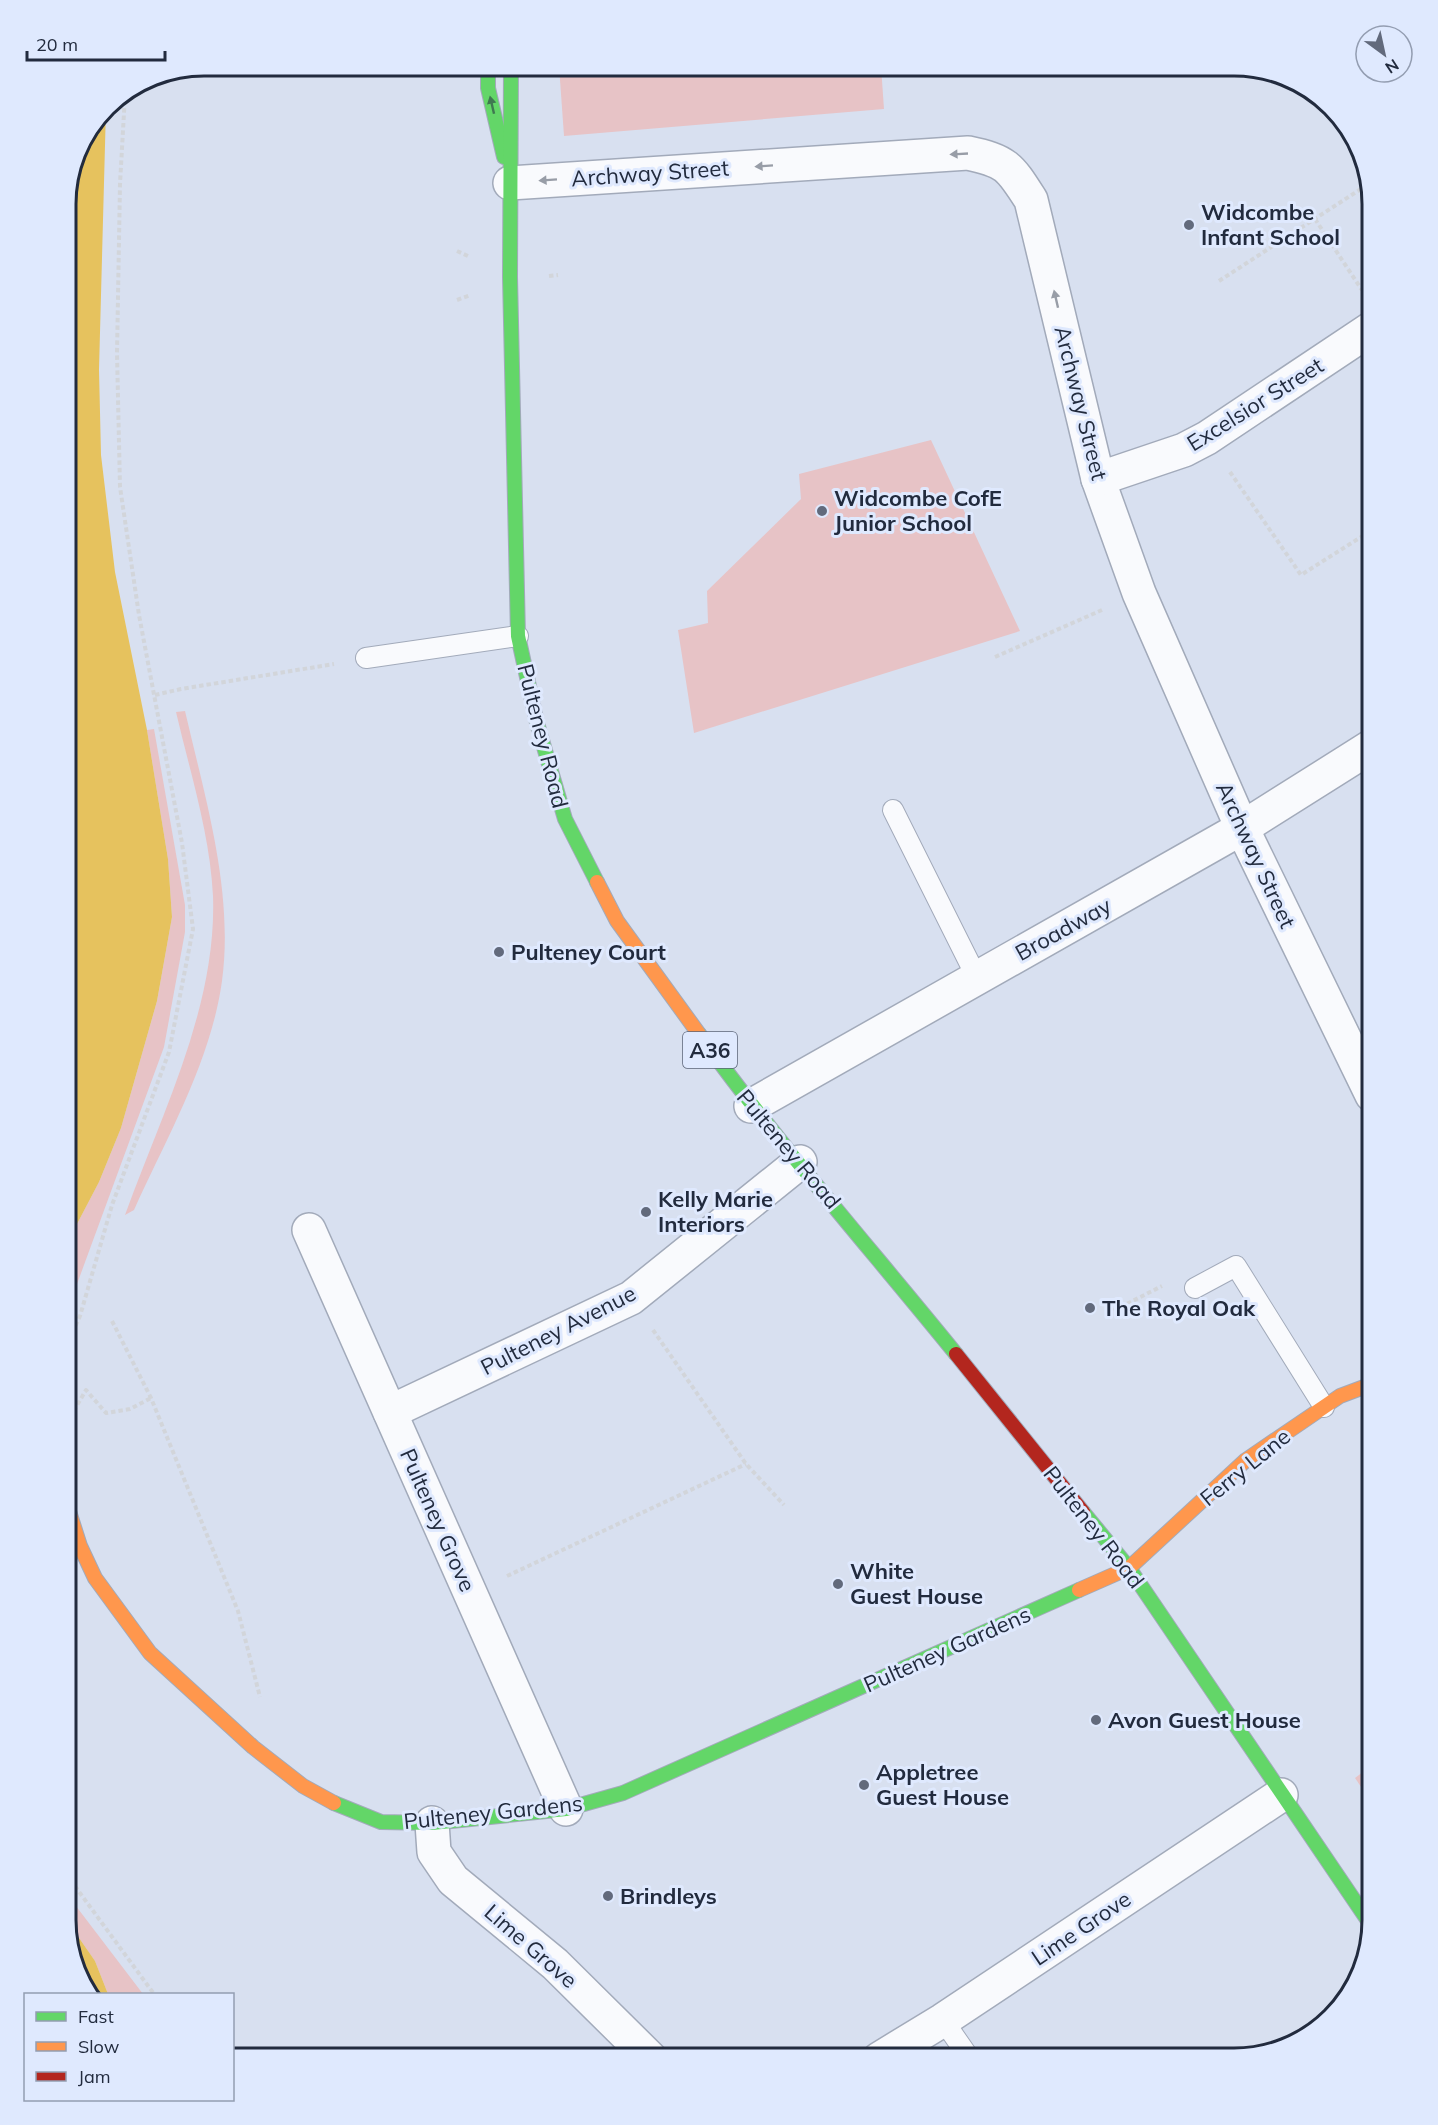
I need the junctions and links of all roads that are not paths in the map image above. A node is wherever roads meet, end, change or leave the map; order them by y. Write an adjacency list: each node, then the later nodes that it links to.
1 (488, 77): 3 (main road, Pulteney Road, one-way to 1)
2 (511, 77): 3 (main road, Pulteney Road / A36)
3 (510, 183): 5 (street, Archway Street, one-way to 3); 6 (main road, Pulteney Road / A36)
4 (1362, 335): 5 (street, Excelsior Street)
5 (1098, 479): 10 (street, Archway Street)
6 (518, 636): 7 (lane); 13 (main road, Pulteney Road / A36)
7 (366, 658)
8 (1362, 752): 10 (street, Broadway)
9 (893, 810): 11 (lane)
10 (1242, 828): 11 (street, Broadway); 12 (street, Archway Street)
11 (977, 978): 13 (street, Broadway)
12 (1362, 1074)
13 (751, 1107): 14 (main road, Pulteney Road / A36)
14 (800, 1162): 19 (street, Pulteney Avenue); 21 (main road, Pulteney Road / A36)
15 (309, 1230): 19 (street, Pulteney Grove)
16 (1201, 1284): 18 (lane)
17 (1362, 1388): 18 (main road, Ferry Lane)
18 (1324, 1407): 21 (main road, Ferry Lane)
19 (390, 1412): 23 (street, Pulteney Grove)
20 (77, 1537): 24 (main road, Pulteney Gardens)
21 (1129, 1568): 22 (main road, Pulteney Road / A36); 23 (main road, Pulteney Gardens)
22 (1281, 1796): 25 (main road, Pulteney Road / A36); 26 (street, Lime Grove)
23 (566, 1809): 24 (main road, Pulteney Gardens)
24 (432, 1823): 27 (street, Lime Grove)
25 (1362, 1912)
26 (943, 2020): 28 (street, Lime Grove); 29 (lane)
27 (640, 2048)
28 (897, 2048)
29 (962, 2048)

